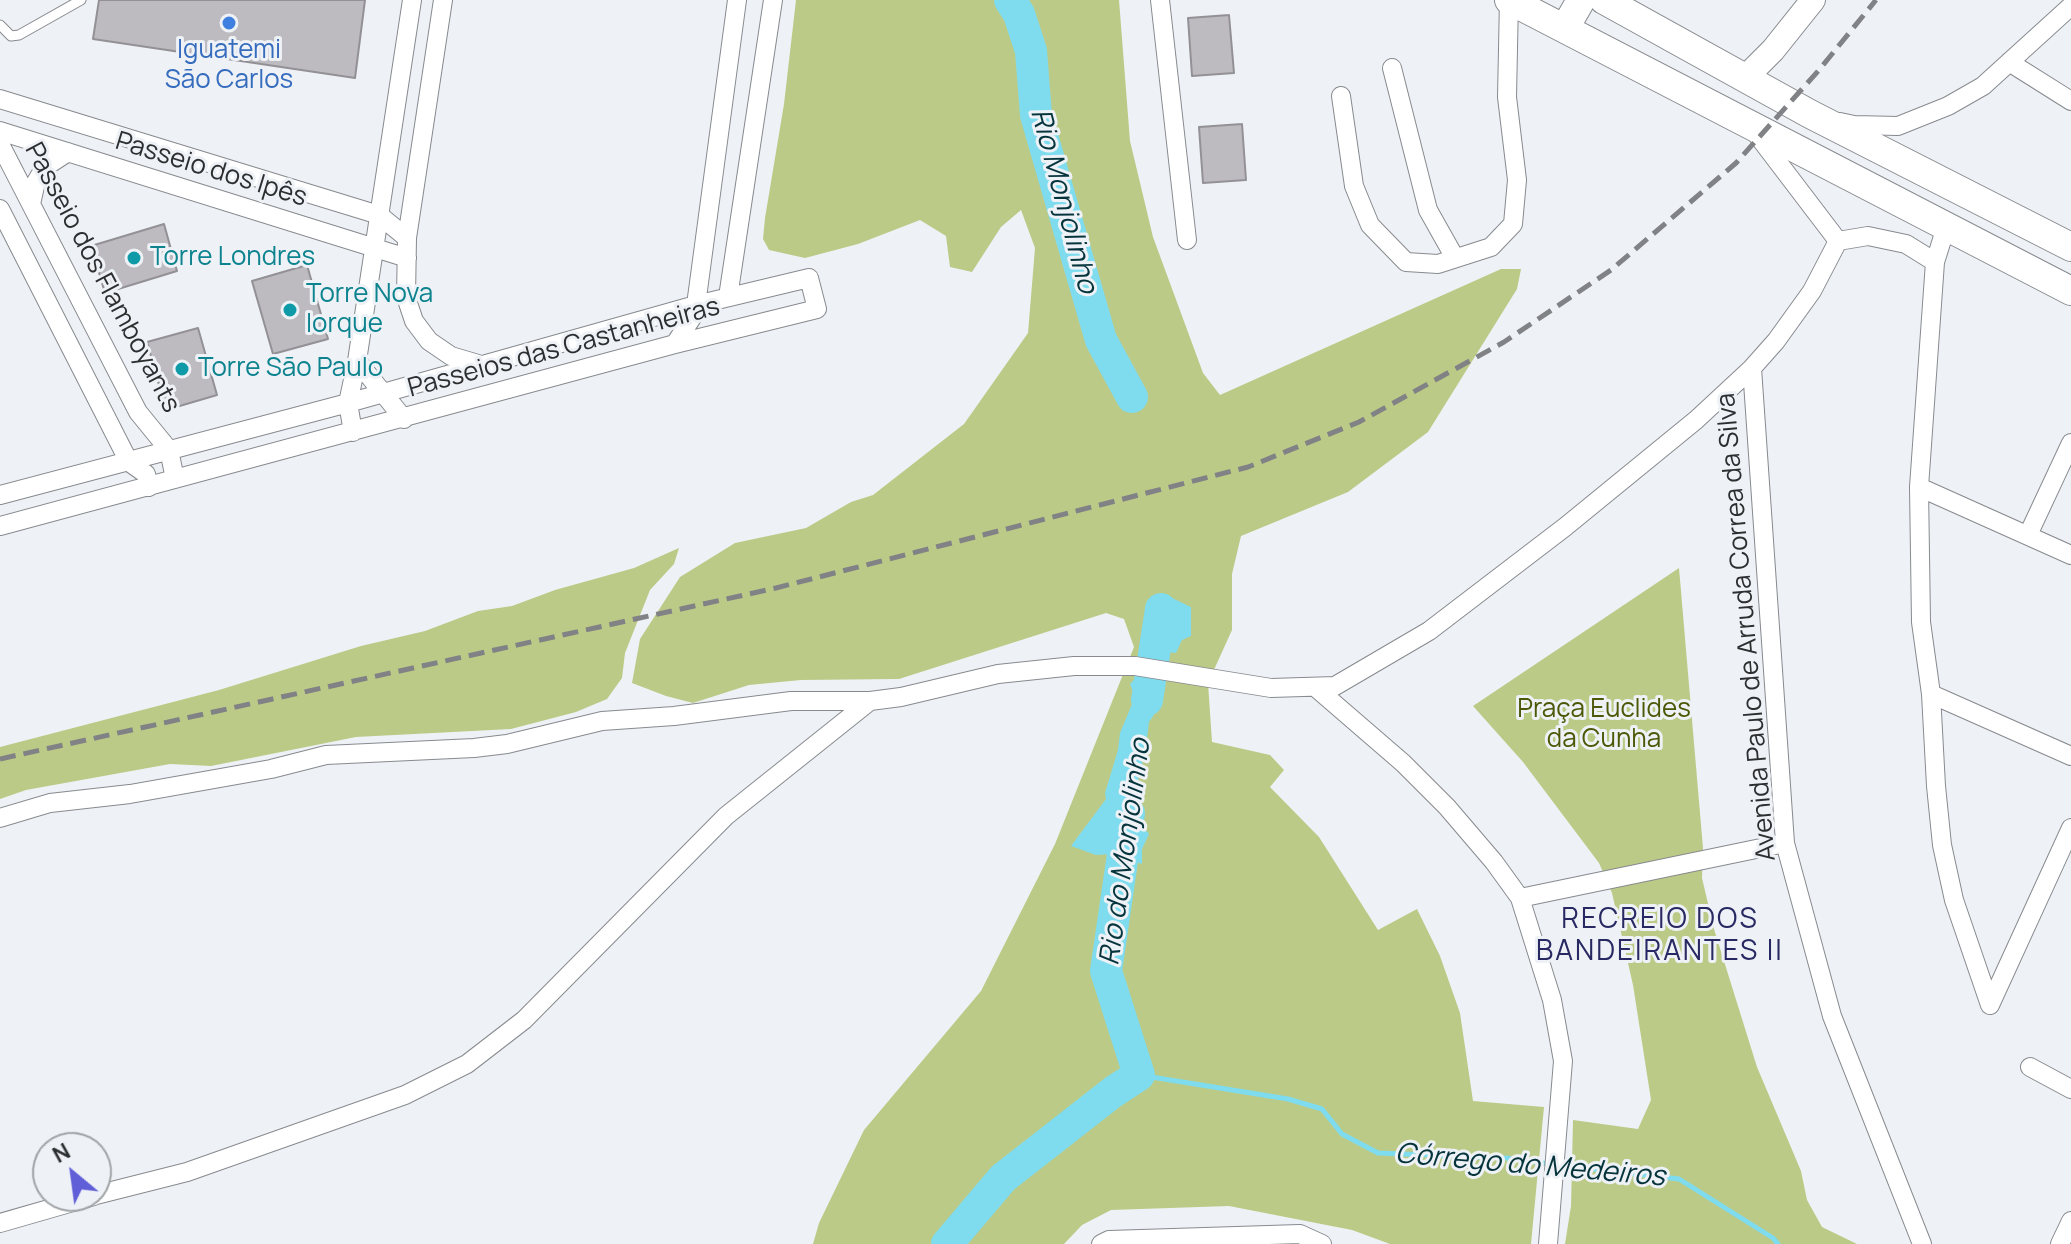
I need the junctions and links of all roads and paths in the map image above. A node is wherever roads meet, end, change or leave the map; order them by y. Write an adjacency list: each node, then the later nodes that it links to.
1 (81, 0): 12 (lane)
2 (412, 0): 33 (street)
3 (443, 0): 36 (street)
4 (737, 0): 46 (street)
5 (773, 0): 45 (street)
6 (1160, 0): 37 (street)
7 (1509, 0): 13 (main road); 42 (street)
8 (1581, 0): 13 (main road)
9 (1604, 0): 16 (main road)
10 (1813, 0): 16 (street)
11 (2071, 6): 14 (street)
12 (0, 25)
13 (1565, 28): 22 (main road)
14 (2009, 62): 19 (street); 21 (street)
15 (1392, 68): 42 (street)
16 (1755, 83): 21 (main road)
17 (1341, 96): 42 (street)
18 (0, 99): 20 (street, Passeio dos Ipês)
19 (2071, 101)
20 (35, 109): 24 (street, Passeio dos Ipês); 25 (street)
21 (1810, 114): 39 (main road)
22 (1751, 127): 35 (main road); 38 (street)
23 (0, 131): 25 (street, Passeio dos Ipês)
24 (106, 131): 28 (street); 30 (street, Passeio dos Ipês)
25 (30, 140): 27 (street, Passeio dos Ipês)
26 (0, 144): 29 (street, Passeio dos Flamboyants)
27 (68, 152): 28 (street, Passeio dos Ipês); 31 (street)
28 (90, 159): 34 (street, Passeio dos Ipês)
29 (7, 176): 31 (street, Passeio dos Flamboyants)
30 (288, 187): 33 (street, Passeio dos Ipês); 34 (street)
31 (31, 204): 55 (street, Passeio dos Flamboyants)
32 (0, 209): 57 (street)
33 (379, 215): 36 (street); 40 (street)
34 (278, 218): 40 (street, Passeio dos Ipês)
35 (1946, 227): 43 (street); 44 (main road)
36 (407, 238): 41 (street)
37 (1187, 240)
38 (1838, 241): 43 (street); 50 (street)
39 (2071, 247)
40 (374, 248): 41 (street, Passeio dos Ipês); 48 (street)
41 (407, 258): 49 (street)
42 (1455, 258)
43 (1935, 262): 64 (street)
44 (2071, 291)
45 (728, 297): 46 (street); 47 (street, Passeios das Castanheiras)
46 (696, 305): 47 (street); 49 (street)
47 (675, 344): 54 (street, Passeios das Castanheiras)
48 (357, 361): 52 (street); 53 (street)
49 (481, 365): 51 (street)
50 (1752, 368): 70 (street); 76 (street, Avenida Paulo de Arruda Correa da Silva)
51 (428, 380): 52 (street); 54 (street)
52 (383, 393): 53 (street); 56 (street)
53 (348, 403): 58 (street); 60 (street)
54 (437, 409): 56 (street, Passeios das Castanheiras)
55 (138, 412): 57 (street); 60 (street, Passeio dos Flamboyants)
56 (404, 419): 58 (street, Passeios das Castanheiras)
57 (109, 423): 61 (street)
58 (353, 432): 62 (street, Passeios das Castanheiras)
59 (2071, 443): 68 (street)
60 (169, 450): 61 (street); 62 (street, Passeio dos Flamboyants)
61 (121, 463): 63 (street); 65 (street); 66 (street)
62 (175, 479): 63 (street, Passeios das Castanheiras)
63 (149, 487): 66 (street, Passeios das Castanheiras)
64 (1919, 487): 68 (street); 71 (street)
65 (0, 495)
66 (119, 495): 67 (street, Passeios das Castanheiras)
67 (0, 526)
68 (2028, 535): 69 (street)
69 (2071, 555)
70 (1315, 687): 72 (street); 77 (street)
71 (1931, 694): 73 (street); 75 (street)
72 (870, 701): 74 (street); 80 (street)
73 (2071, 756)
74 (0, 818)
75 (2071, 828)
76 (1785, 843): 77 (street); 88 (street, Avenida Paulo de Arruda Correa da Silva)
77 (1520, 898): 87 (street)
78 (2030, 1067): 79 (street)
79 (2071, 1089)
80 (112, 1192)
81 (39, 1212): 83 (street)
82 (2071, 1221): 89 (street)
83 (0, 1223)
84 (1232, 1241): 85 (street); 86 (street)
85 (1101, 1244)
86 (1322, 1244)
87 (1548, 1244)
88 (1922, 1244)
89 (2060, 1244)

